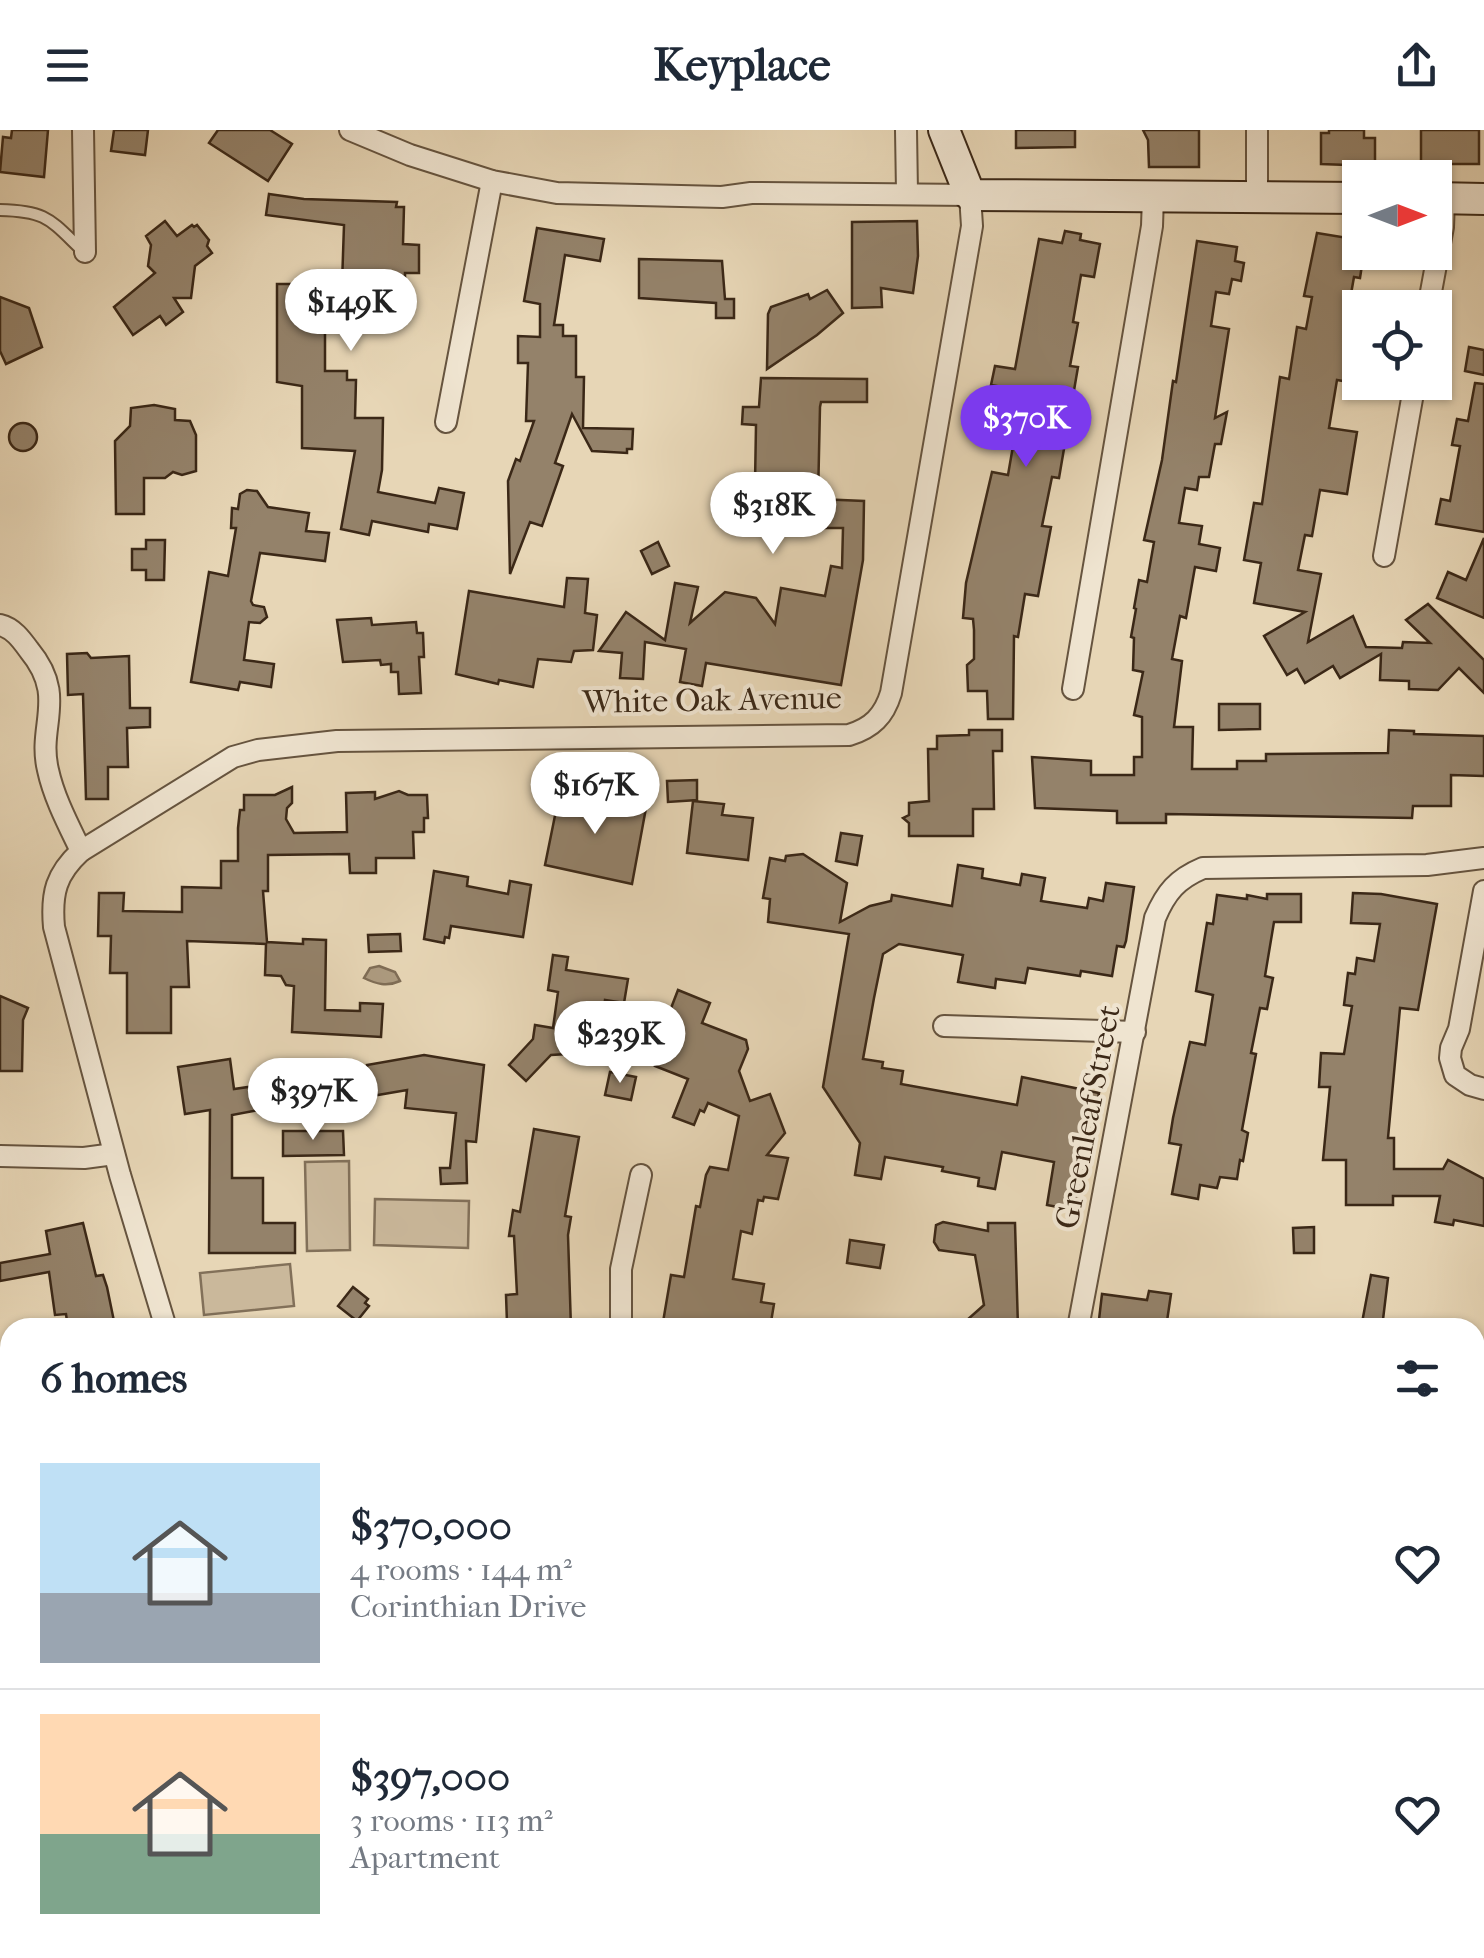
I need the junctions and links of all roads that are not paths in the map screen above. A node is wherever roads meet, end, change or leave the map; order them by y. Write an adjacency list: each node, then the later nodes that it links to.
1 (82, 130): 15 (street)
2 (350, 130): 6 (street)
3 (906, 130): 7 (street)
4 (944, 130): 8 (street)
5 (1257, 130): 10 (street)
6 (492, 181): 7 (street); 17 (street)
7 (907, 192): 8 (street)
8 (970, 195): 9 (street); 21 (street, White Oak Avenue)
9 (1153, 197): 10 (street); 20 (street)
10 (1258, 198): 11 (street)
11 (1342, 198)
12 (1452, 198): 13 (street)
13 (1484, 199)
14 (0, 210): 15 (lane)
15 (85, 252)
16 (1412, 400): 18 (street)
17 (446, 422)
18 (1384, 556)
19 (0, 625): 21 (street)
20 (1073, 689)
21 (81, 851): 27 (street, White Oak Avenue)
22 (1484, 858): 25 (street, Greenleaf Street)
23 (1484, 891): 26 (street)
24 (944, 1026): 25 (street)
25 (1136, 1032): 32 (street, Greenleaf Street)
26 (1484, 1088)
27 (114, 1154): 28 (street); 30 (street, White Oak Avenue)
28 (0, 1156)
29 (641, 1175): 31 (street)
30 (163, 1318)
31 (621, 1318)
32 (1080, 1318)

